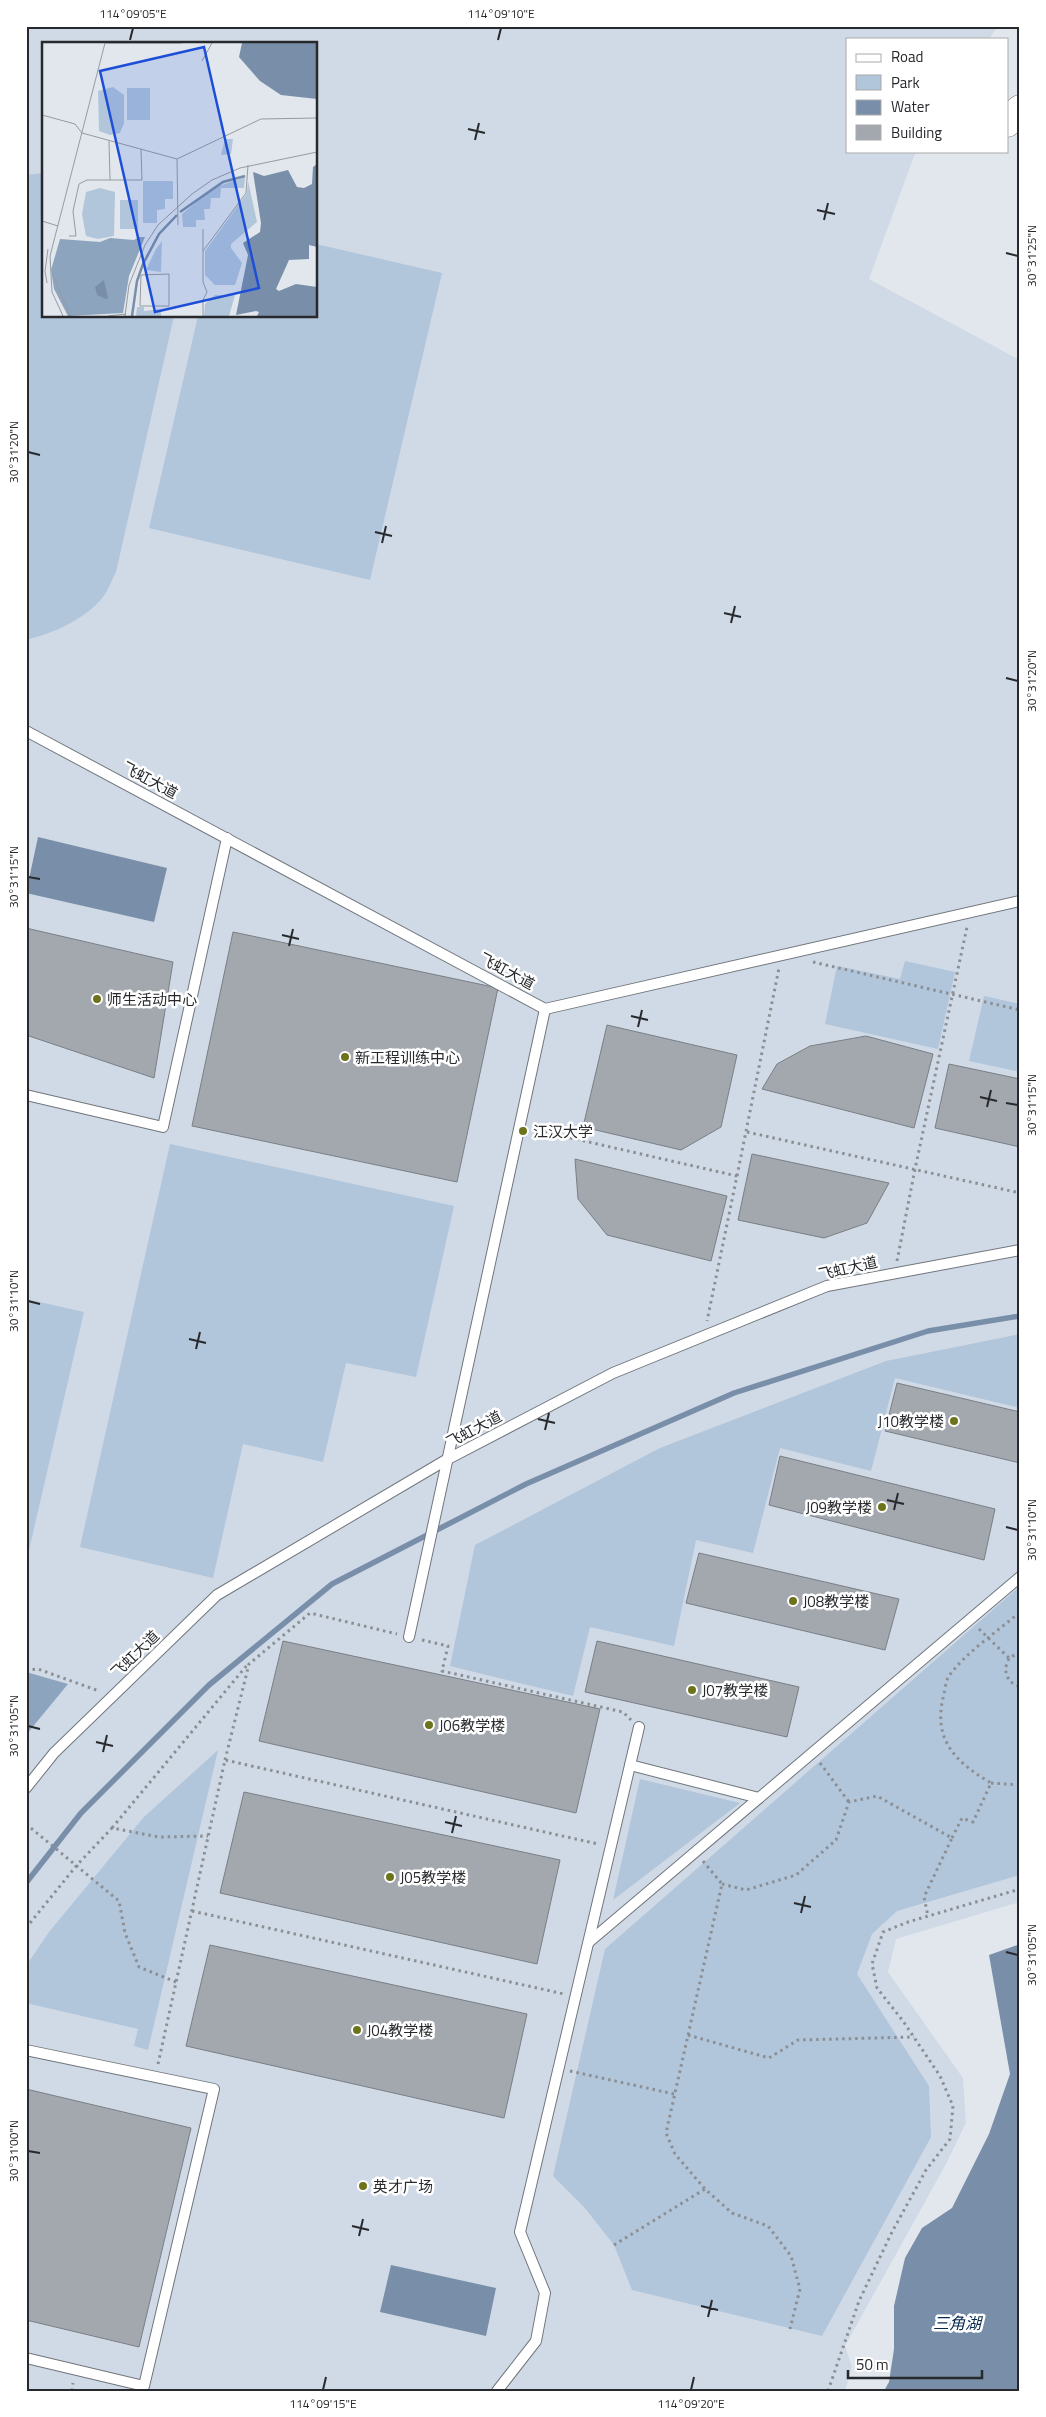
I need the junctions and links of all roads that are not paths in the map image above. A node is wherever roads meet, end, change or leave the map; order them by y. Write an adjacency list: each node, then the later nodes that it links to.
1 (1020, 109): 2 (street)
2 (1008, 122)
3 (26, 731): 4 (lane, 飞虹大道)
4 (227, 838): 6 (lane, 飞虹大道); 7 (lane)
5 (1020, 901): 6 (lane, 飞虹大道)
6 (545, 1009): 9 (lane)
7 (26, 1095)
8 (1020, 1250): 9 (lane, 飞虹大道)
9 (446, 1460): 11 (lane); 14 (lane, 飞虹大道)
10 (1020, 1577): 15 (lane)
11 (410, 1637)
12 (638, 1727): 13 (lane)
13 (630, 1765): 15 (lane); 16 (lane)
14 (26, 1788)
15 (759, 1798): 16 (lane)
16 (589, 1942): 19 (lane)
17 (26, 2050): 18 (lane)
18 (26, 2358)
19 (497, 2391)

